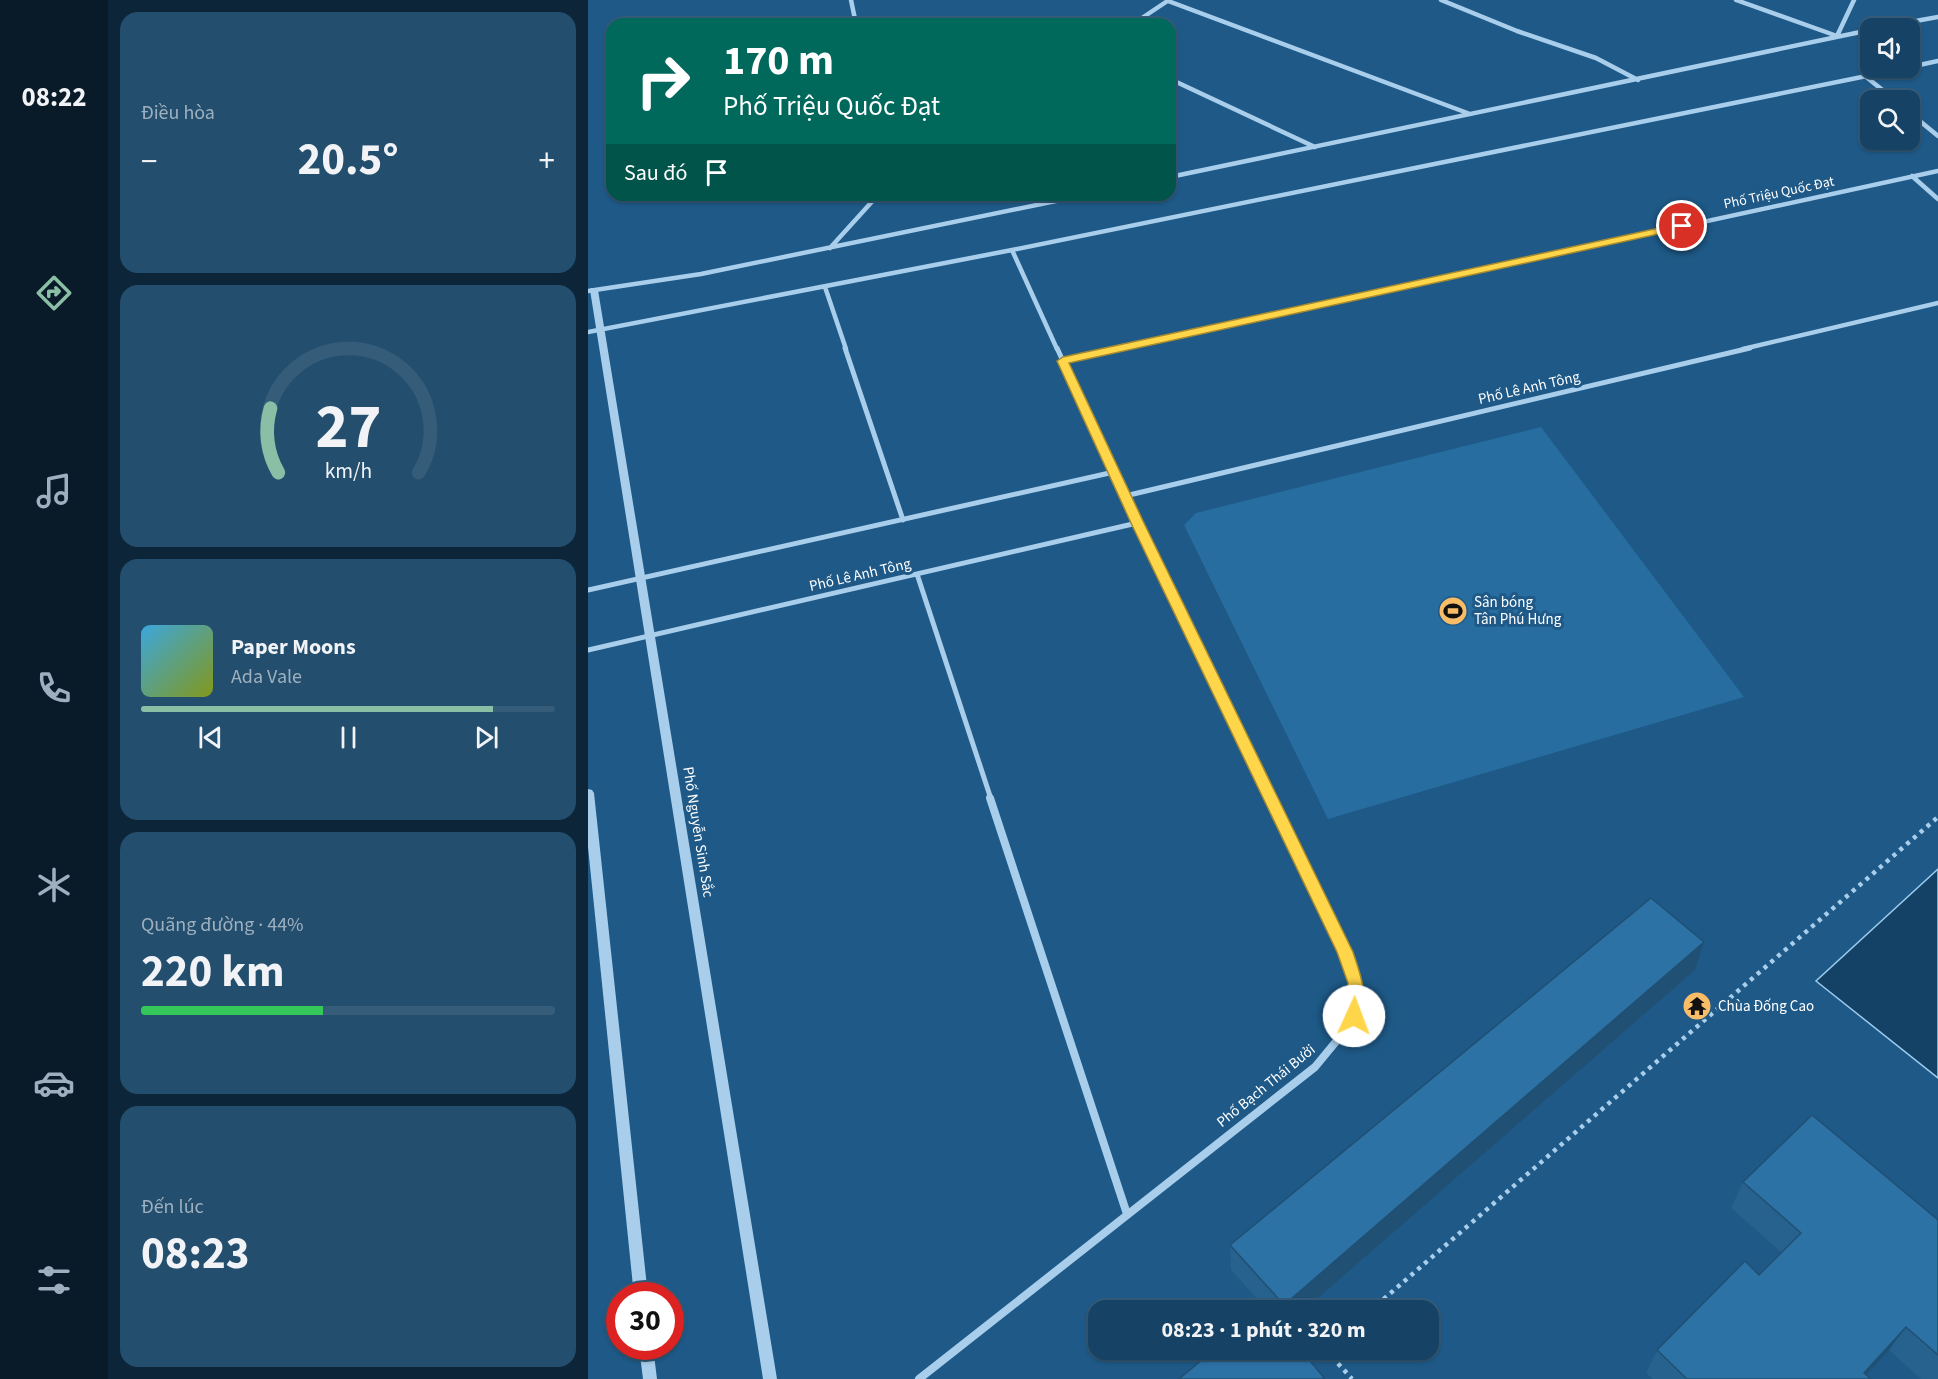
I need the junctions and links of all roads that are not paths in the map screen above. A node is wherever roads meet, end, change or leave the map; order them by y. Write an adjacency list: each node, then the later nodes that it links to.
1 (851, 0): 7 (street)
2 (1441, 0): 16 (street)
3 (1736, 0): 11 (street)
4 (1854, 0): 11 (street)
5 (1168, 1): 8 (street); 19 (street)
6 (1938, 17): 9 (street)
7 (855, 18)
8 (1142, 18)
9 (1920, 20)
10 (1860, 32): 11 (street)
11 (1837, 36): 16 (street)
12 (1938, 61): 13 (street)
13 (1920, 65)
14 (1860, 77): 30 (street)
15 (1868, 78): 18 (street)
16 (1638, 80): 19 (street)
17 (1176, 82): 22 (street)
18 (1882, 90)
19 (1470, 115): 22 (street)
20 (1920, 121): 21 (street)
21 (1938, 136)
22 (1316, 147): 24 (street)
23 (1938, 171): 25 (street, Phố Triệu Quốc Đạt)
24 (1176, 176)
25 (1912, 176): 26 (street); 36 (street, Phố Triệu Quốc Đạt)
26 (1938, 199)
27 (873, 201): 29 (street)
28 (1056, 201): 29 (street)
29 (830, 248): 32 (street)
30 (1012, 250): 31 (street); 36 (street, Phố Bạch Thái Bưởi)
31 (825, 287): 34 (street); 39 (street)
32 (591, 290): 34 (street, Phố Nguyễn Sinh Sắc)
33 (1938, 303): 38 (street, Phố Lê Anh Tông)
34 (600, 330): 35 (street); 42 (street, Phố Nguyễn Sinh Sắc)
35 (588, 332)
36 (1063, 361): 37 (street, Phố Bạch Thái Bưởi)
37 (1114, 472): 38 (street, Phố Bạch Thái Bưởi); 39 (street)
38 (1125, 496): 40 (street, Phố Bạch Thái Bưởi)
39 (903, 520): 42 (street)
40 (1137, 523): 41 (street, Phố Lê Anh Tông); 47 (street, Phố Bạch Thái Bưởi)
41 (917, 574): 44 (street, Phố Lê Anh Tông); 47 (street)
42 (640, 578): 43 (street); 44 (street, Phố Nguyễn Sinh Sắc)
43 (588, 590)
44 (650, 636): 45 (street, Phố Lê Anh Tông); 51 (street, Phố Nguyễn Sinh Sắc)
45 (588, 650)
46 (588, 793): 48 (street)
47 (1127, 1214): 52 (street, Phố Bạch Thái Bưởi)
48 (640, 1282)
49 (648, 1360): 50 (street)
50 (650, 1379)
51 (770, 1379)
52 (919, 1379)

